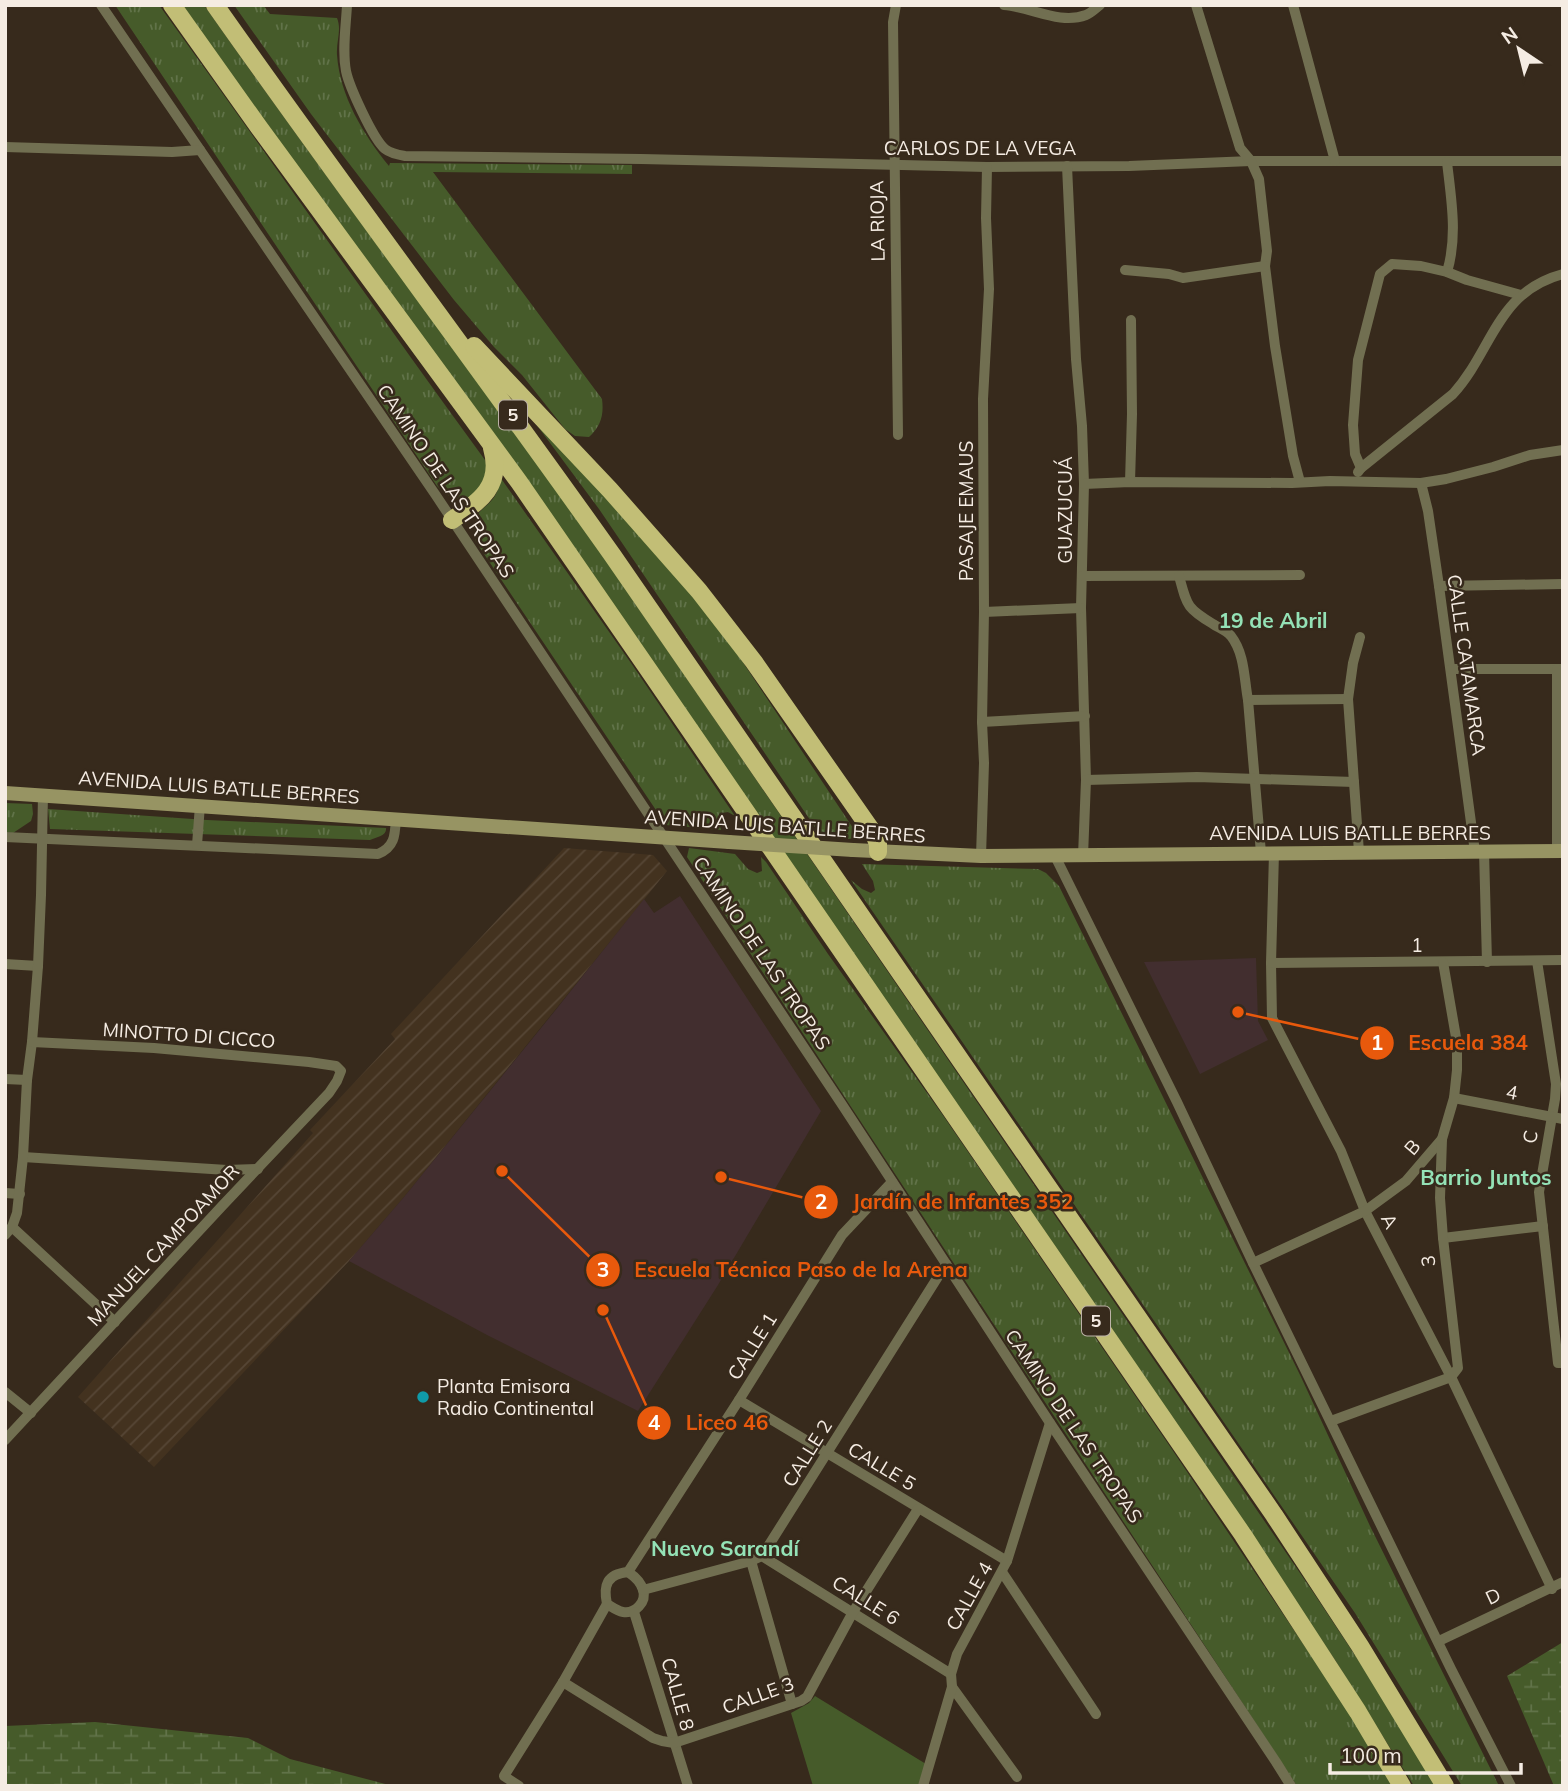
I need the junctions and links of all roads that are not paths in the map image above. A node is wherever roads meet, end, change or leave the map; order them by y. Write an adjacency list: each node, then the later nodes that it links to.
1 (101, 5): 11 (street, CAMINO DE LAS TROPAS)
2 (172, 5): 27 (highway, 5)
3 (215, 5): 24 (highway, 5)
4 (347, 5): 16 (street, CARLOS DE LA VEGA)
5 (896, 5): 16 (street, LA RIOJA)
6 (1004, 5): 7 (street)
7 (1100, 5)
8 (1196, 5): 12 (street)
9 (1293, 5): 13 (street)
10 (5, 146): 11 (street)
11 (200, 150): 35 (street, CAMINO DE LAS TROPAS)
12 (1251, 161): 13 (street, CARLOS DE LA VEGA); 17 (street, CARLOS DE LA VEGA); 19 (street)
13 (1335, 161): 15 (street, CARLOS DE LA VEGA)
14 (1563, 161): 15 (street, CARLOS DE LA VEGA)
15 (1447, 162): 21 (street)
16 (894, 165): 18 (street, CARLOS DE LA VEGA); 26 (street, LA RIOJA)
17 (1067, 166): 18 (street, CARLOS DE LA VEGA); 34 (street, GUAZUCUÁ)
18 (986, 167): 42 (street, PASAJE EMAUS)
19 (1265, 266): 20 (street); 32 (street)
20 (1125, 270)
21 (1447, 272): 23 (street); 29 (street)
22 (1563, 274): 23 (street)
23 (1521, 295): 29 (street)
24 (427, 297): 62 (highway); 129 (highway, 5)
25 (1131, 320): 31 (street)
26 (898, 435)
27 (489, 442): 35 (highway); 128 (highway, 5)
28 (1563, 450): 33 (street)
29 (1361, 468): 30 (street)
30 (1355, 481): 32 (street); 33 (street)
31 (1130, 482): 32 (street); 34 (street)
32 (1300, 482)
33 (1421, 483): 40 (street, CALLE CATAMARCA)
34 (1084, 484): 37 (street, GUAZUCUÁ)
35 (452, 520): 58 (street, CAMINO DE LAS TROPAS)
36 (1300, 575): 38 (street)
37 (1082, 576): 38 (street); 41 (street, GUAZUCUÁ)
38 (1179, 576): 47 (street, A)
39 (1563, 584): 40 (street)
40 (1439, 586): 44 (street, CALLE CATAMARCA)
41 (1081, 608): 42 (street); 48 (street, GUAZUCUÁ)
42 (984, 612): 49 (street, PASAJE EMAUS)
43 (1360, 637): 46 (street)
44 (1451, 669): 45 (street); 64 (street, CALLE CATAMARCA)
45 (1560, 669): 61 (street)
46 (1348, 699): 47 (street); 52 (street)
47 (1248, 700): 50 (street, A)
48 (1085, 716): 49 (street); 51 (street, GUAZUCUÁ)
49 (982, 722): 66 (street, PASAJE EMAUS)
50 (1254, 778): 51 (street); 52 (street); 65 (street, A)
51 (1086, 780): 68 (street, GUAZUCUÁ)
52 (1354, 782): 63 (street)
53 (5, 793): 54 (main road, AVENIDA LUIS BATLLE BERRES)
54 (43, 795): 55 (main road, AVENIDA LUIS BATLLE BERRES); 59 (street)
55 (200, 805): 56 (main road, AVENIDA LUIS BATLLE BERRES); 60 (street)
56 (396, 818): 58 (main road, AVENIDA LUIS BATLLE BERRES); 60 (street)
57 (5, 837): 59 (street)
58 (663, 837): 62 (main road, AVENIDA LUIS BATLLE BERRES, bridge); 85 (street, CAMINO DE LAS TROPAS)
59 (41, 838): 60 (street); 75 (street)
60 (197, 845)
61 (1560, 851): 64 (main road, AVENIDA LUIS BATLLE BERRES)
62 (878, 852): 66 (main road, AVENIDA LUIS BATLLE BERRES)
63 (1359, 852): 64 (main road, AVENIDA LUIS BATLLE BERRES); 65 (main road, AVENIDA LUIS BATLLE BERRES)
64 (1479, 852): 72 (street, CALLE CATAMARCA)
65 (1267, 853): 68 (main road, AVENIDA LUIS BATLLE BERRES); 73 (street, A)
66 (981, 856): 67 (main road, AVENIDA LUIS BATLLE BERRES)
67 (1055, 856): 68 (main road, AVENIDA LUIS BATLLE BERRES); 92 (street)
68 (1083, 856)
69 (1563, 960): 70 (street, 1)
70 (1537, 961): 72 (street, 1); 81 (street, C)
71 (1443, 962): 72 (street, 1); 73 (street, 1); 80 (street, B)
72 (1487, 962)
73 (1271, 963): 88 (street, A)
74 (5, 964): 75 (street)
75 (38, 966): 76 (street)
76 (32, 1042): 77 (street, MINOTTO DI CICCO); 79 (street)
77 (341, 1071): 84 (street, MANUEL CAMPOAMOR)
78 (5, 1079): 79 (street)
79 (27, 1080): 83 (street)
80 (1454, 1098): 81 (street, 4); 82 (street, B)
81 (1558, 1118): 89 (street, C)
82 (1442, 1139): 88 (street, B); 91 (street, 3)
83 (23, 1157): 84 (street); 87 (street)
84 (258, 1169): 94 (street, MANUEL CAMPOAMOR)
85 (892, 1182): 93 (street, CAMINO DE LAS TROPAS); 98 (street, CALLE 1)
86 (5, 1193): 87 (street)
87 (20, 1194): 90 (street)
88 (1365, 1211): 92 (street, B); 96 (street, A)
89 (1543, 1226): 91 (street); 95 (street, C)
90 (9, 1231): 94 (street)
91 (1443, 1238): 96 (street, 3)
92 (1252, 1263): 100 (street)
93 (946, 1264): 101 (street, CAMINO DE LAS TROPAS); 103 (street, CALLE 2)
94 (115, 1322): 99 (street, MANUEL CAMPOAMOR)
95 (1561, 1363)
96 (1451, 1377): 100 (street); 111 (street, A)
97 (5, 1392): 99 (street)
98 (739, 1400): 103 (street, CALLE 5); 108 (street, CALLE 1)
99 (30, 1413): 102 (street, MANUEL CAMPOAMOR)
100 (1331, 1421): 116 (street)
101 (1050, 1423): 107 (street, CALLE 4); 127 (street, CAMINO DE LAS TROPAS)
102 (5, 1440)
103 (828, 1453): 104 (street, CALLE 5); 105 (street, CALLE 2)
104 (918, 1509): 107 (street, CALLE 5); 115 (street, CALLE 3)
105 (762, 1556): 106 (street); 115 (street, CALLE 6)
106 (751, 1560): 112 (street); 120 (street)
107 (1007, 1561): 109 (street, CALLE 4)
108 (628, 1572): 112 (street); 113 (street)
109 (1002, 1572): 117 (street, CALLE 4); 121 (street)
110 (1563, 1583): 111 (street, D)
111 (1552, 1589): 116 (street, D)
112 (643, 1590): 114 (street)
113 (607, 1604): 114 (street); 118 (street)
114 (634, 1612): 122 (street, CALLE 8)
115 (853, 1612): 117 (street, CALLE 6); 120 (street, CALLE 3)
116 (1438, 1641): 130 (street)
117 (951, 1674): 119 (street, CALLE 4)
118 (563, 1682): 122 (street); 124 (street)
119 (951, 1687): 123 (street); 126 (street, CALLE 4)
120 (792, 1704): 122 (street, CALLE 3)
121 (1096, 1714)
122 (674, 1743): 125 (street, CALLE 8)
123 (1017, 1777)
124 (519, 1786)
125 (688, 1786)
126 (922, 1786)
127 (1291, 1786)
128 (1402, 1786)
129 (1445, 1786)
130 (1511, 1786)

